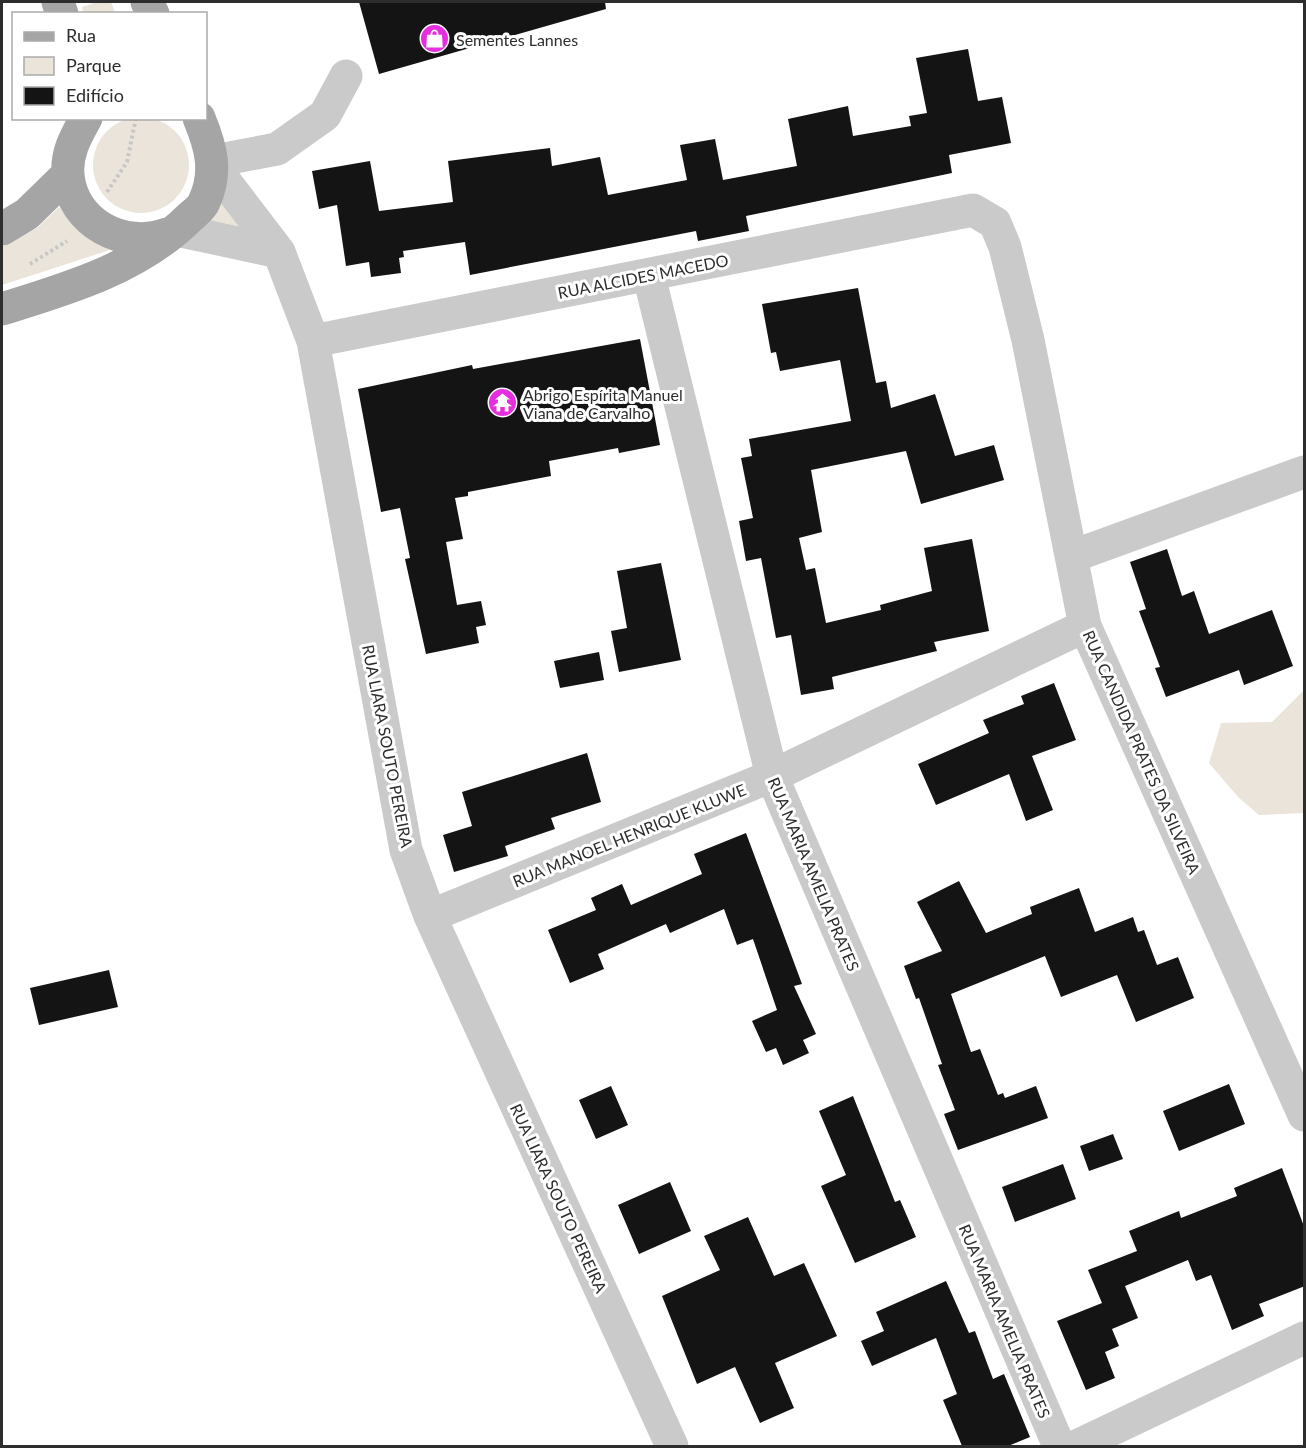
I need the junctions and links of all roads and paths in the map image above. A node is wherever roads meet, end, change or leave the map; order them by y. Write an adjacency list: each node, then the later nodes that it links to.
1 (346, 76): 4 (street)
2 (85, 120): 6 (main road)
3 (136, 120): 5 (path)
4 (205, 140): 9 (main road); 10 (street, RUA LIARA SOUTO PEREIRA)
5 (127, 162)
6 (68, 174): 8 (main road); 9 (main road)
7 (973, 210): 11 (street, RUA ALCIDES MACEDO); 15 (street, RUA CANDIDA PRATES DA SILVEIRA)
8 (2, 230)
9 (177, 230): 10 (street); 12 (main road)
10 (279, 252): 13 (street, RUA LIARA SOUTO PEREIRA)
11 (649, 276): 13 (street, RUA ALCIDES MACEDO); 17 (street, RUA MARIA AMELIA PRATES)
12 (2, 309)
13 (313, 341): 18 (street, RUA LIARA SOUTO PEREIRA)
14 (1305, 472): 15 (street)
15 (1073, 556): 16 (street, RUA CANDIDA PRATES DA SILVEIRA)
16 (1085, 626): 17 (street, RUA MANOEL HENRIQUE KLUWE); 19 (street, RUA CANDIDA PRATES DA SILVEIRA)
17 (772, 776): 18 (street, RUA MANOEL HENRIQUE KLUWE); 22 (street, RUA MARIA AMELIA PRATES)
18 (430, 916): 21 (street, RUA LIARA SOUTO PEREIRA)
19 (1305, 1115)
20 (1305, 1338): 23 (street)
21 (672, 1446)
22 (1059, 1446)
23 (1077, 1446)

